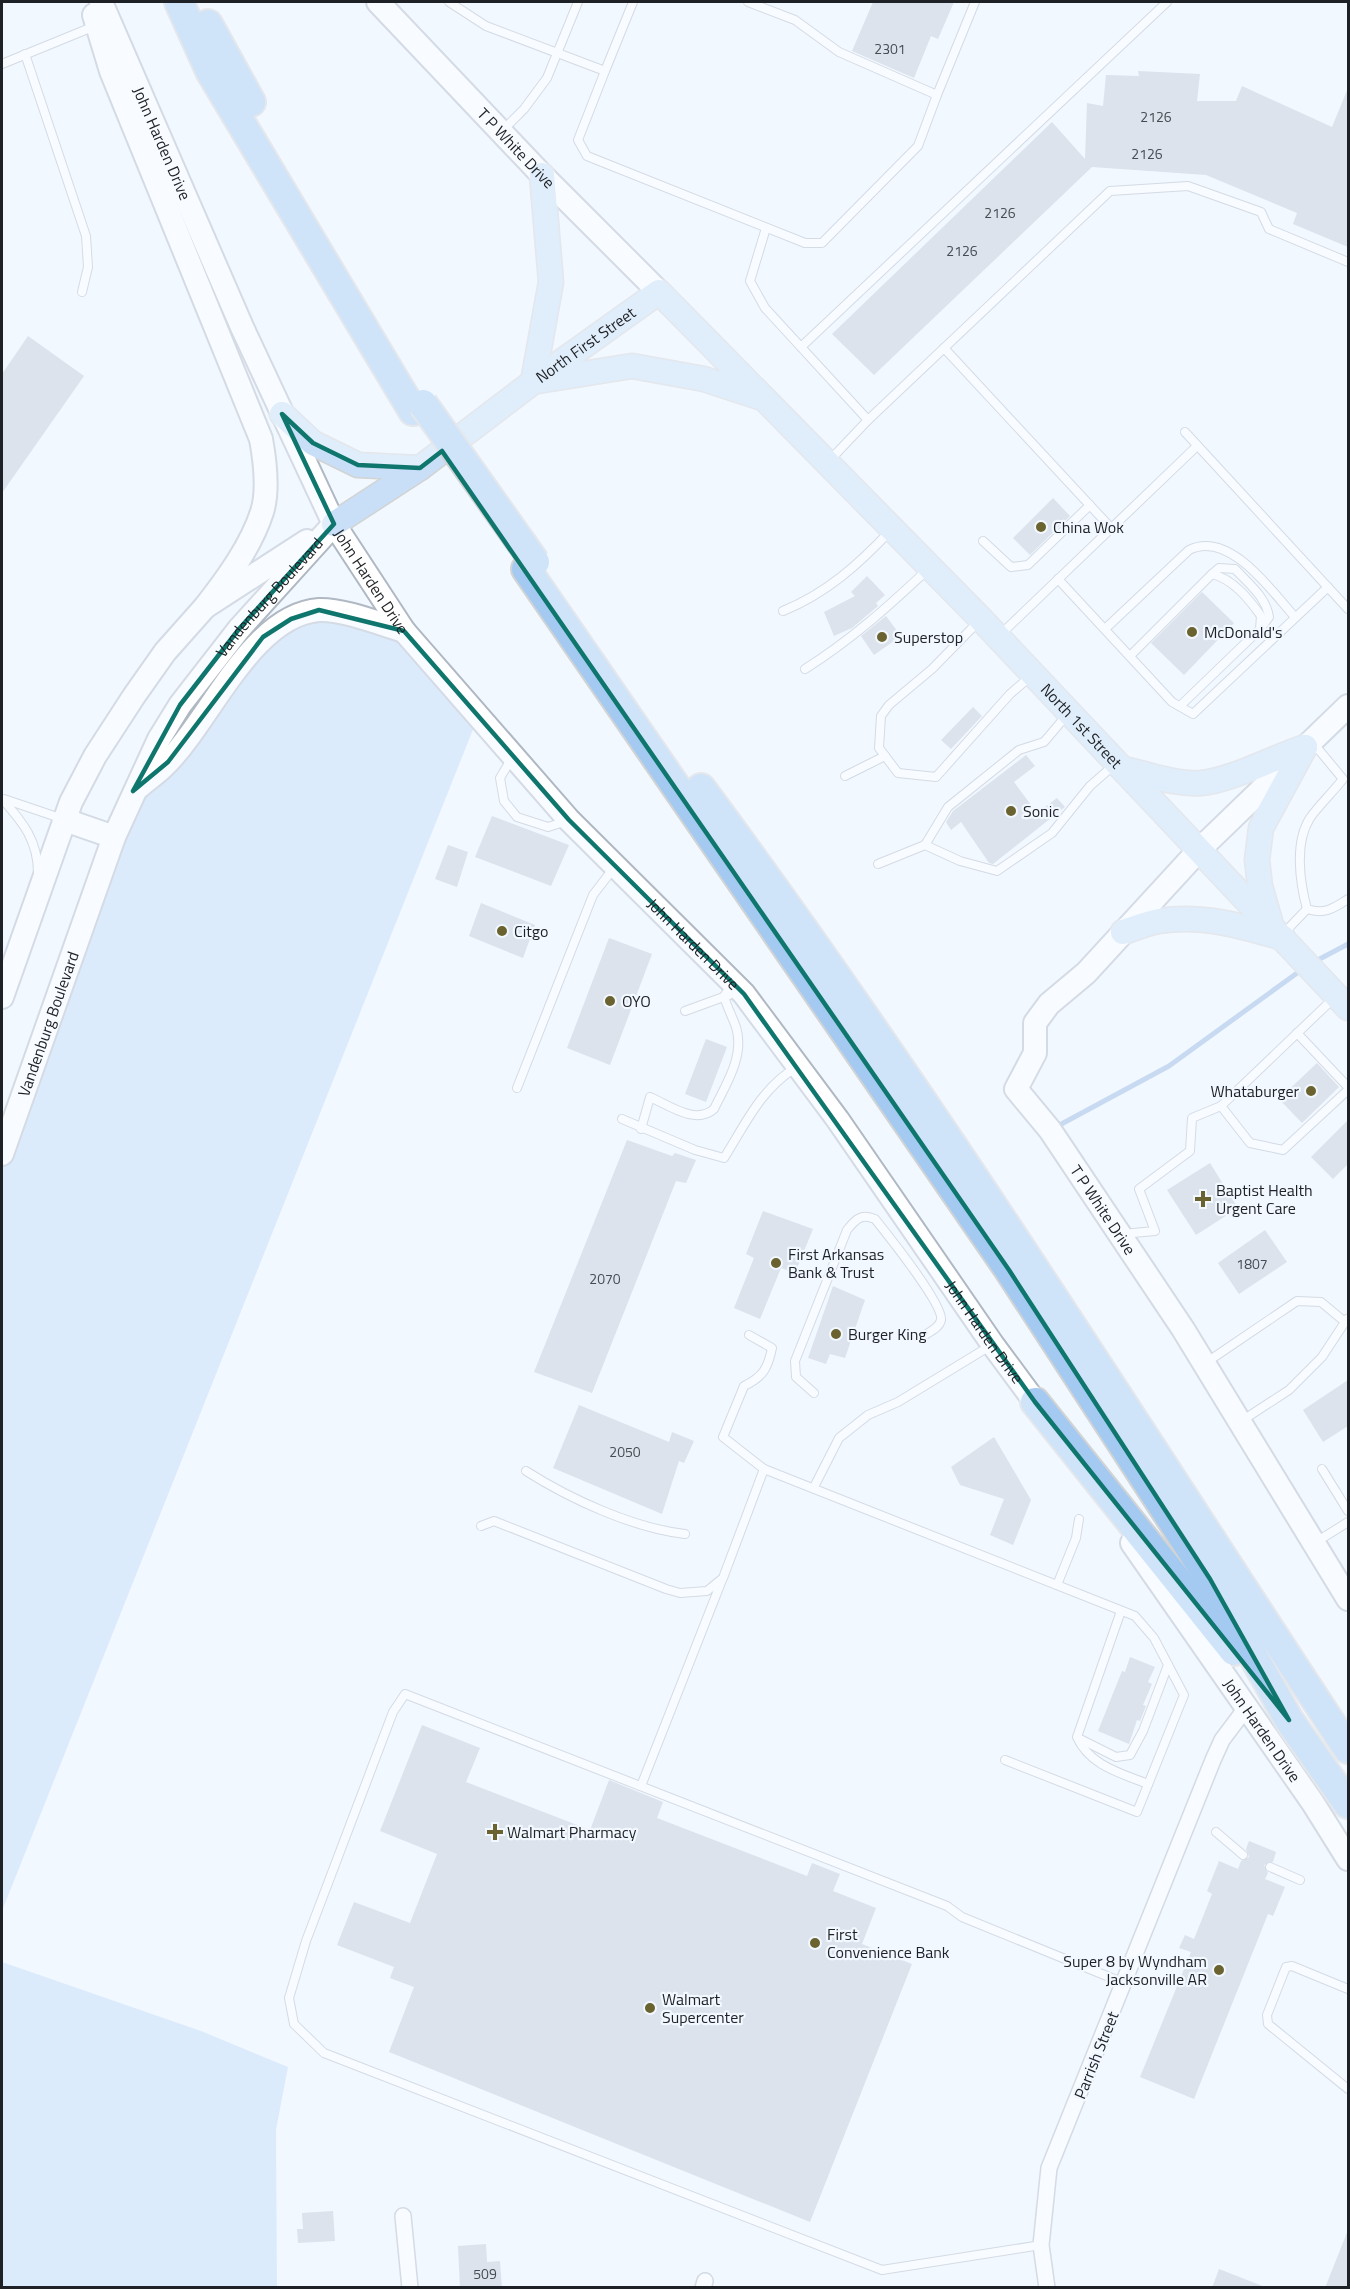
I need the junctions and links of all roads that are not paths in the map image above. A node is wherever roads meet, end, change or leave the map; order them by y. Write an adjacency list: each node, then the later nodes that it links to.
1 (90, 2): 12 (main road)
2 (101, 2): 29 (main road, John Harden Drive)
3 (179, 2): 28 (highway)
4 (197, 2): 28 (highway)
5 (378, 2): 18 (main road, T P White Drive)
6 (449, 2): 13 (lane)
7 (578, 2): 13 (lane)
8 (633, 2): 16 (lane)
9 (748, 2): 17 (lane)
10 (975, 2): 17 (lane)
11 (1167, 2): 24 (lane)
12 (97, 25): 14 (lane); 45 (main road)
13 (557, 52): 16 (lane); 18 (lane)
14 (25, 54): 15 (lane); 22 (lane)
15 (2, 64)
16 (605, 71): 20 (lane)
17 (938, 95): 20 (lane)
18 (502, 131): 19 (main road, T P White Drive)
19 (542, 175): 23 (main road, T P White Drive); 26 (main road)
20 (766, 228): 24 (lane)
21 (1348, 262): 25 (lane)
22 (82, 292)
23 (659, 292): 26 (main road, North First Street); 27 (main road)
24 (801, 346): 30 (lane)
25 (944, 348): 30 (lane); 35 (lane)
26 (533, 382): 27 (main road); 34 (main road, North First Street)
27 (765, 399): 33 (main road)
28 (418, 407): 40 (highway)
29 (282, 414): 34 (main road); 36 (main road, John Harden Drive)
30 (868, 420): 33 (lane)
31 (1185, 432): 32 (lane)
32 (1197, 446): 37 (lane); 44 (lane)
33 (820, 454): 38 (main road, North 1st Street)
34 (420, 468): 36 (main road, North First Street)
35 (1090, 505): 37 (lane); 39 (lane)
36 (334, 524): 45 (main road, Vandenburg Boulevard); 52 (main road, John Harden Drive); 66 (main road, Vandenburg Boulevard)
37 (1111, 528): 43 (lane)
38 (891, 529): 41 (main road, North 1st Street); 47 (lane)
39 (983, 541)
40 (530, 565): 117 (highway); 119 (highway)
41 (930, 567): 49 (main road, North 1st Street); 55 (lane)
42 (1212, 574): 51 (lane); 51 (lane); 54 (lane)
43 (1058, 579): 50 (lane); 53 (lane)
44 (1328, 586): 46 (lane); 48 (lane)
45 (205, 607): 68 (main road, Vandenburg Boulevard)
46 (1348, 608)
47 (783, 611)
48 (1294, 616): 50 (lane); 57 (lane)
49 (981, 619): 53 (main road, North 1st Street); 61 (lane)
50 (1105, 629): 54 (lane)
51 (1260, 629): 57 (lane)
52 (404, 632): 62 (main road, John Harden Drive); 66 (main road)
53 (998, 637): 56 (main road, North 1st Street)
54 (1130, 656): 57 (lane)
55 (805, 669)
56 (1033, 674): 59 (main road, North 1st Street); 61 (lane)
57 (1180, 706)
58 (1348, 706): 60 (main road, T P White Drive)
59 (1070, 712): 63 (main road, North 1st Street); 71 (lane)
60 (1308, 744): 63 (main road); 65 (lane); 72 (main road, T P White Drive); 79 (main road)
61 (885, 756): 64 (lane)
62 (512, 757): 69 (main road, John Harden Drive); 69 (lane)
63 (1120, 765): 71 (lane); 72 (main road, North 1st Street)
64 (845, 776)
65 (1346, 779): 77 (lane)
66 (133, 791): 70 (main road, Vandenburg Boulevard)
67 (2, 799): 68 (lane); 75 (lane)
68 (65, 820): 70 (main road); 75 (main road, Vandenburg Boulevard)
69 (568, 820): 74 (main road, John Harden Drive)
70 (114, 837): 91 (main road, Vandenburg Boulevard)
71 (925, 845): 73 (lane)
72 (1200, 849): 78 (main road, T P White Drive); 79 (main road, North 1st Street)
73 (878, 864)
74 (616, 865): 80 (main road, John Harden Drive); 86 (lane)
75 (37, 898): 81 (main road, Vandenburg Boulevard)
76 (1348, 898): 77 (lane)
77 (1307, 909): 79 (lane)
78 (1123, 933): 79 (main road); 92 (main road, T P White Drive)
79 (1280, 933): 82 (main road, North 1st Street)
80 (734, 991): 83 (lane); 85 (main road, John Harden Drive); 90 (lane)
81 (2, 997)
82 (1343, 1002): 84 (lane)
83 (685, 1011)
84 (1297, 1033): 87 (lane); 88 (lane)
85 (798, 1065): 90 (lane); 96 (main road, John Harden Drive)
86 (517, 1088)
87 (1348, 1088): 88 (lane)
88 (1221, 1106): 92 (lane)
89 (622, 1119): 90 (lane)
90 (641, 1129)
91 (2, 1154)
92 (1121, 1234): 97 (main road, T P White Drive)
93 (1347, 1320): 97 (lane); 100 (lane)
94 (749, 1335): 101 (lane)
95 (920, 1338): 98 (lane)
96 (993, 1345): 99 (main road, John Harden Drive); 104 (lane)
97 (1204, 1364): 100 (main road, T P White Drive)
98 (814, 1393)
99 (1035, 1402): 116 (main road, John Harden Drive); 117 (highway)
100 (1241, 1421): 110 (main road, T P White Drive)
101 (764, 1469): 104 (lane); 111 (lane)
102 (1322, 1469): 105 (lane)
103 (526, 1471): 109 (lane)
104 (814, 1487): 112 (lane)
105 (1348, 1511)
106 (1079, 1519): 112 (lane)
107 (1348, 1522): 110 (lane)
108 (481, 1526): 111 (lane)
109 (685, 1534)
110 (1315, 1543): 113 (main road, T P White Drive)
111 (723, 1578): 122 (lane)
112 (1057, 1585): 114 (lane)
113 (1348, 1599)
114 (1121, 1611): 115 (lane); 118 (lane)
115 (1168, 1665): 118 (lane); 121 (lane)
116 (1246, 1708): 126 (main road, John Harden Drive); 129 (street, Parrish Street)
117 (1289, 1720): 123 (highway)
118 (1077, 1737): 121 (lane)
119 (1348, 1749)
120 (1005, 1760): 121 (lane)
121 (1148, 1784)
122 (641, 1786): 129 (lane); 133 (lane)
123 (1348, 1804)
124 (1216, 1832): 125 (lane)
125 (1243, 1855)
126 (1348, 1859)
127 (1270, 1867): 128 (lane)
128 (1300, 1880)
129 (1125, 1984): 133 (street, Parrish Street)
130 (1348, 1989): 131 (lane)
131 (1348, 2089)
132 (403, 2216): 134 (street)
133 (1041, 2244): 135 (street, Parrish Street)
134 (410, 2288)
135 (1047, 2288)

